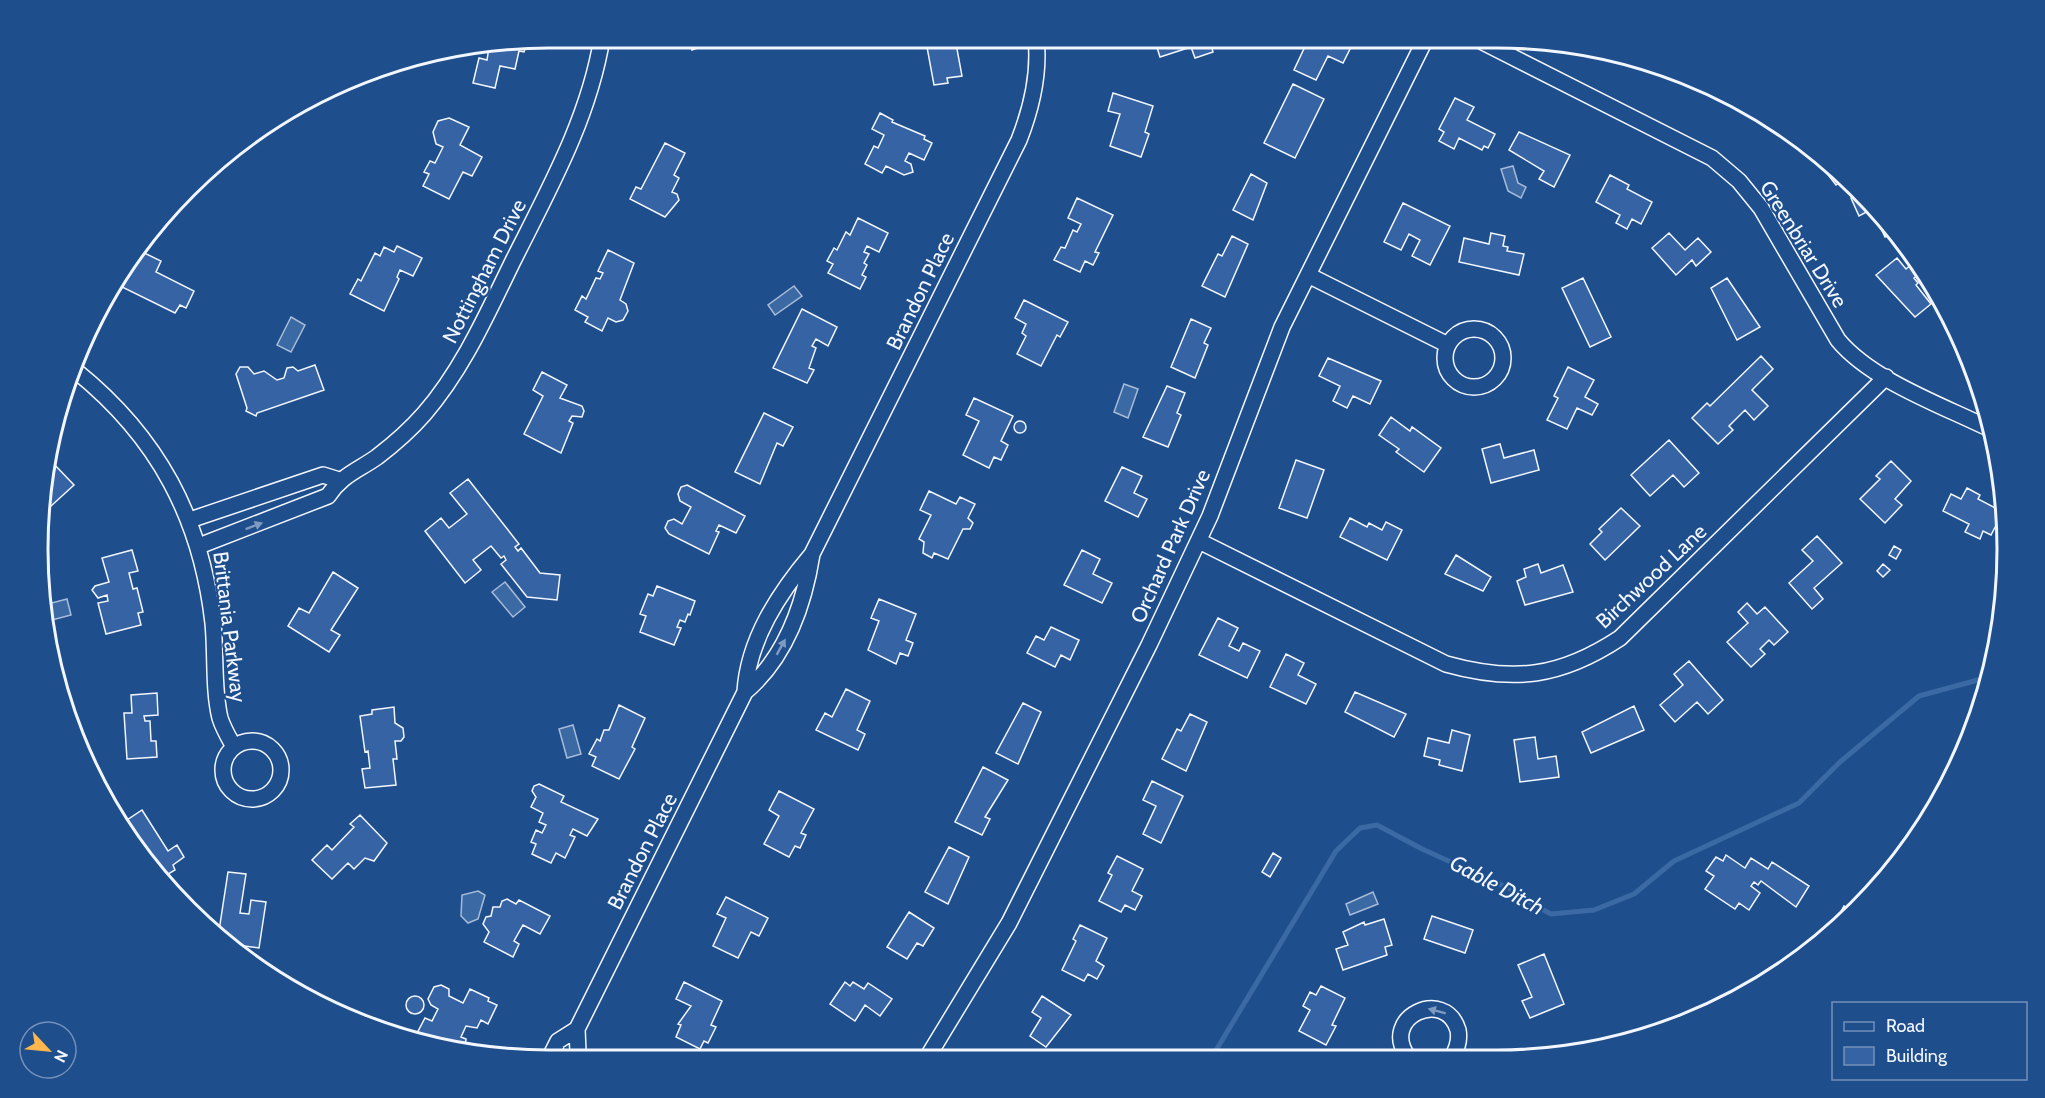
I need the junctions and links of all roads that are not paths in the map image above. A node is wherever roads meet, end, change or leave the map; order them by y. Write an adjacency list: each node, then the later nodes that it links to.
1 (600, 48): 10 (street, Nottingham Drive)
2 (1036, 48): 14 (street, Brandon Place)
3 (1421, 48): 5 (street, Orchard Park Drive)
4 (1495, 48): 8 (street, Greenbriar Drive)
5 (1308, 275): 6 (street); 12 (street, Orchard Park Drive)
6 (1448, 345)
7 (80, 374): 11 (street, Brittania Parkway)
8 (1886, 377): 9 (street, Greenbriar Drive); 12 (street, Birchwood Lane)
9 (1981, 425)
10 (339, 480): 11 (street); 13 (street, Nottingham Drive, one-way to 10)
11 (190, 520): 13 (street, Brittania Parkway)
12 (1199, 541): 20 (street, Orchard Park Drive)
13 (200, 546): 16 (street, Brittania Parkway)
14 (812, 554): 15 (street, Brandon Place); 15 (street, Brandon Place, one-way to 14)
15 (745, 692): 17 (street, Brandon Place)
16 (234, 747)
17 (577, 1029): 18 (street, Brandon Place); 19 (street, Brandon Place)
18 (554, 1050)
19 (578, 1050)
20 (932, 1050)
21 (1405, 1050): 22 (street, one-way to 21)
22 (1455, 1050)

